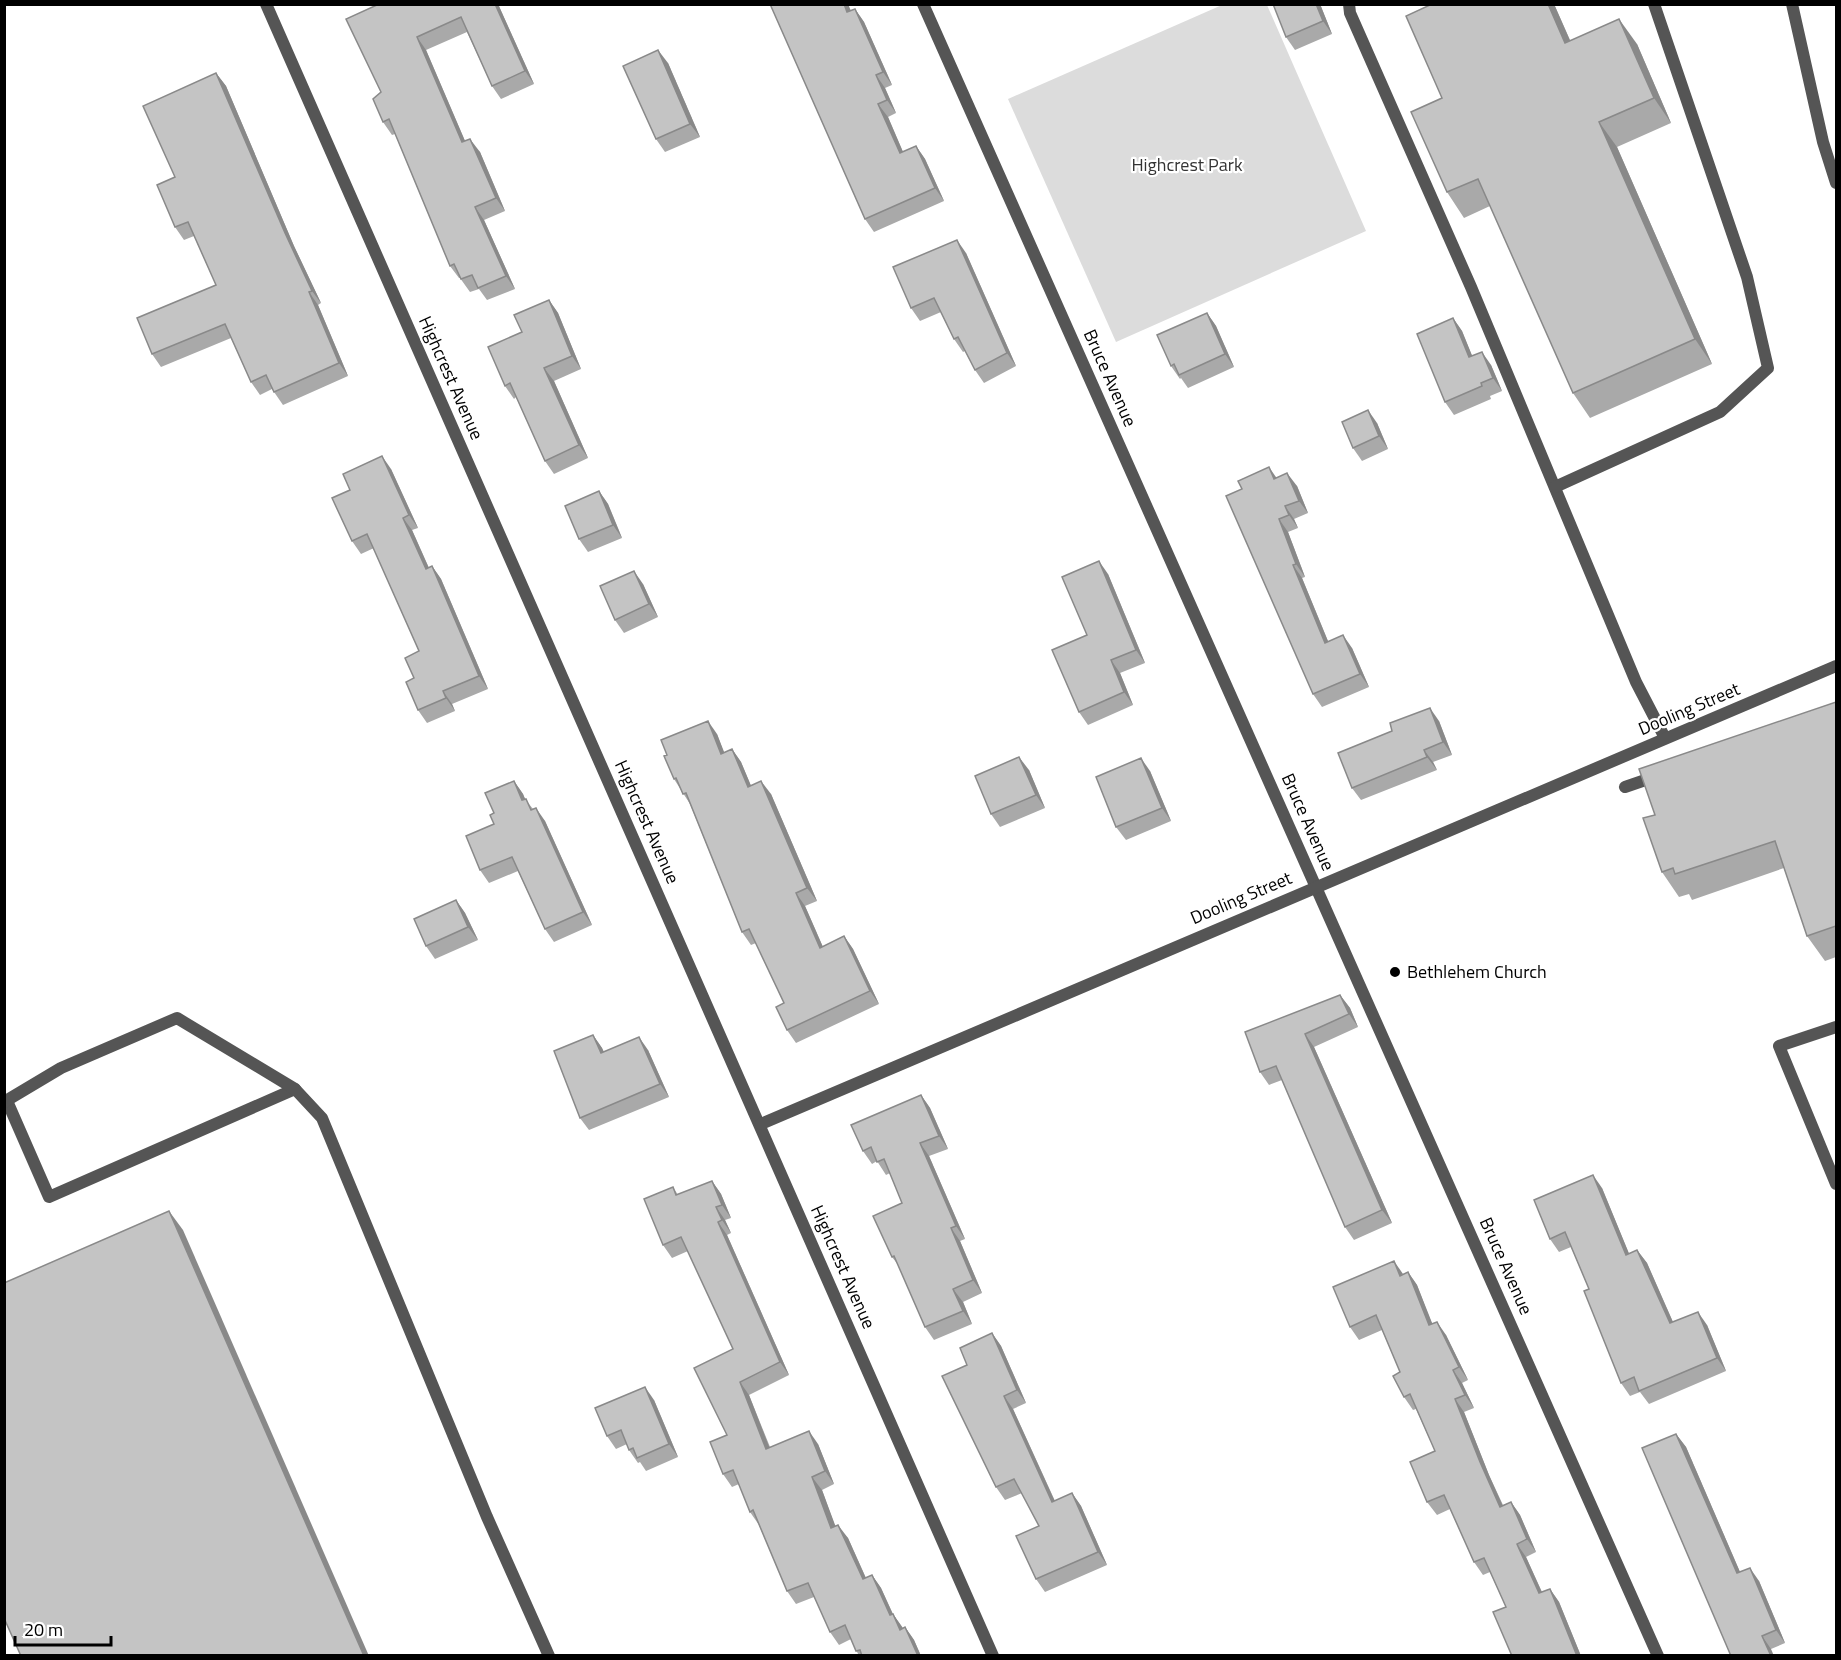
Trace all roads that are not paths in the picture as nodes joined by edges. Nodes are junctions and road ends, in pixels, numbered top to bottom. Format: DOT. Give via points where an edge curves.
graph roads {
  1 [pos="266,4"];
  2 [pos="923,4"];
  3 [pos="1349,4"];
  4 [pos="1654,4"];
  5 [pos="1792,4"];
  6 [pos="1836,183"];
  7 [pos="1555,487"];
  8 [pos="1836,666"];
  9 [pos="1665,738"];
  10 [pos="1670,771"];
  11 [pos="1625,787"];
  12 [pos="1317,885"];
  13 [pos="1836,1028"];
  14 [pos="295,1089"];
  15 [pos="6,1102"];
  16 [pos="761,1124"];
  17 [pos="1836,1184"];
  18 [pos="549,1656"];
  19 [pos="993,1656"];
  20 [pos="1658,1656"];
  1 -- 16 [label="street, Highcrest Avenue"];
  2 -- 12 [label="street, Bruce Avenue"];
  3 -- 7 [label="street"];
  4 -- 7 [label="street" via="1748,277 1768,368 1720,412"];
  5 -- 6 [label="street"];
  7 -- 9 [label="street" via="1636,682"];
  8 -- 9 [label="street, Dooling Street"];
  9 -- 12 [label="street, Dooling Street"];
  10 -- 11 [label="street"];
  12 -- 16 [label="street, Dooling Street"];
  12 -- 20 [label="street, Bruce Avenue"];
  13 -- 17 [label="street" via="1779,1046"];
  14 -- 15 [label="street" via="177,1018 61,1068"];
  14 -- 15 [label="street" via="49,1197"];
  14 -- 18 [label="street" via="322,1118 487,1517"];
  16 -- 19 [label="street, Highcrest Avenue"];
}
